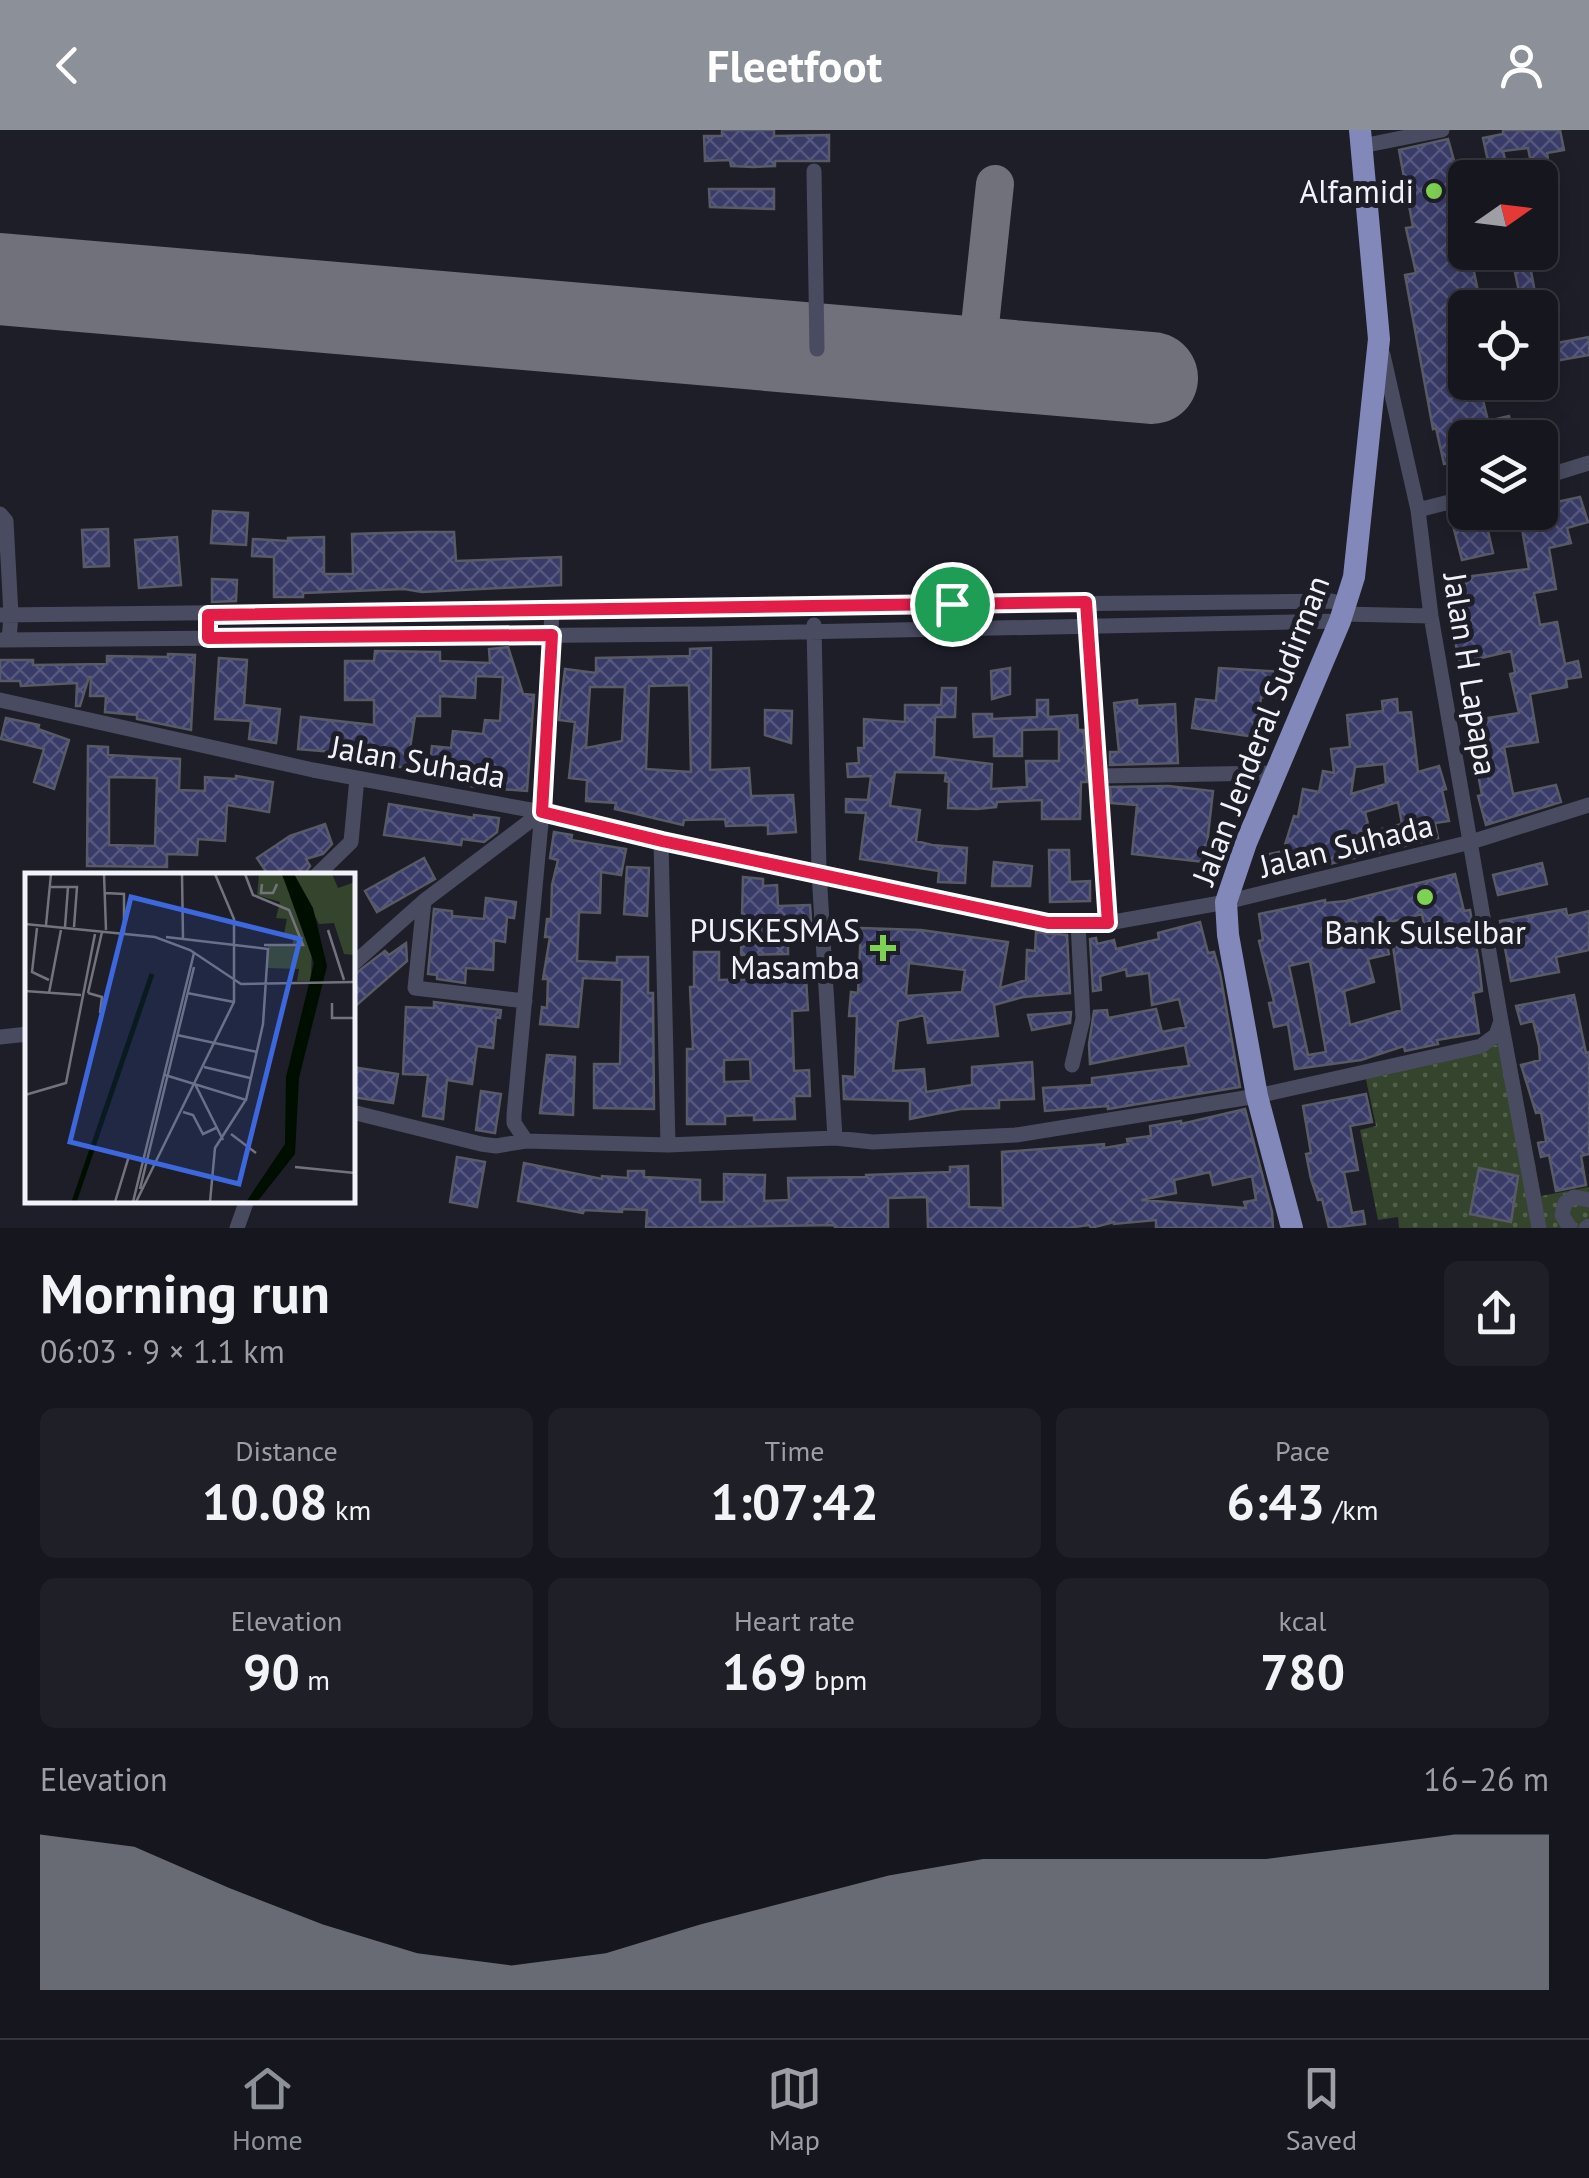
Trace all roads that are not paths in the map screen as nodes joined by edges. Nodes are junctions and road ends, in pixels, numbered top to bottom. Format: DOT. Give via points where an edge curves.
graph roads {
  1 [pos="1442,130"];
  2 [pos="1361,138"];
  3 [pos="814,172"];
  4 [pos="1380,339"];
  5 [pos="816,349"];
  6 [pos="1589,464"];
  7 [pos="1558,473"];
  8 [pos="1448,502"];
  9 [pos="1418,510"];
  10 [pos="0,514"];
  11 [pos="1086,602"];
  12 [pos="814,606"];
  13 [pos="552,610"];
  14 [pos="1343,614"];
  15 [pos="6,615"];
  16 [pos="208,615"];
  17 [pos="1431,616"];
  18 [pos="1090,626"];
  19 [pos="814,632"];
  20 [pos="552,635"];
  21 [pos="208,638"];
  22 [pos="4,640"];
  23 [pos="0,700"];
  24 [pos="1276,773"];
  25 [pos="1099,776"];
  26 [pos="356,778"];
  27 [pos="1589,805"];
  28 [pos="542,812"];
  29 [pos="662,841"];
  30 [pos="1472,842"];
  31 [pos="819,872"];
  32 [pos="319,873"];
  33 [pos="424,901"];
  34 [pos="1226,902"];
  35 [pos="1078,923"];
  36 [pos="1108,923"];
  37 [pos="355,962"];
  38 [pos="526,1002"];
  39 [pos="1501,1020"];
  40 [pos="25,1034"];
  41 [pos="0,1037"];
  42 [pos="1072,1065"];
  43 [pos="1257,1096"];
  44 [pos="355,1113"];
  45 [pos="835,1138"];
  46 [pos="526,1142"];
  47 [pos="668,1145"];
  48 [pos="1588,1196"];
  49 [pos="246,1203"];
  50 [pos="1562,1209"];
  51 [pos="1537,1222"];
  52 [pos="237,1228"];
  53 [pos="1292,1228"];
  54 [pos="1570,1228"];
  1 -- 2 [label="street"];
  2 -- 4 [label="highway, Jalan Jenderal Sudirman"];
  3 -- 5 [label="street"];
  4 -- 9 [label="street, Jalan H Lapapa"];
  4 -- 14 [label="highway, Jalan Jenderal Sudirman" via="1354,577"];
  6 -- 7 [label="street"];
  8 -- 9 [label="street"];
  9 -- 17 [label="street, Jalan H Lapapa"];
  10 -- 15 [label="street" via="6,520"];
  11 -- 12 [label="street"];
  11 -- 14 [label="street" via="1332,600"];
  11 -- 18 [label="street"];
  12 -- 13 [label="street"];
  12 -- 19 [label="street"];
  13 -- 16 [label="street"];
  13 -- 20 [label="street"];
  14 -- 17 [label="street"];
  14 -- 18 [label="street"];
  14 -- 24 [label="highway, Jalan Jenderal Sudirman"];
  15 -- 16 [label="street"];
  15 -- 22 [label="street"];
  16 -- 21 [label="street"];
  17 -- 30 [label="street, Jalan H Lapapa"];
  18 -- 19 [label="street"];
  18 -- 25 [label="street"];
  19 -- 20 [label="street"];
  19 -- 31 [label="street"];
  20 -- 21 [label="street"];
  20 -- 28 [label="street"];
  21 -- 22 [label="street"];
  23 -- 26 [label="street, Jalan Suhada"];
  24 -- 25 [label="street"];
  24 -- 34 [label="highway, Jalan Jenderal Sudirman"];
  25 -- 36 [label="street"];
  26 -- 28 [label="street, Jalan Suhada"];
  26 -- 32 [label="street" via="351,842"];
  27 -- 30 [label="street, Jalan Suhada"];
  28 -- 29 [label="street, Jalan Suhada"];
  28 -- 33 [label="street"];
  28 -- 38 [label="street"];
  29 -- 31 [label="street, Jalan Suhada"];
  29 -- 47 [label="street"];
  30 -- 34 [label="street, Jalan Suhada"];
  30 -- 39 [label="street, Jalan H Lapapa"];
  31 -- 35 [label="street, Jalan Suhada" via="1048,923"];
  31 -- 45 [label="street"];
  33 -- 37 [label="street"];
  33 -- 38 [label="street" via="415,988"];
  34 -- 36 [label="street, Jalan Suhada"];
  34 -- 43 [label="highway, Jalan Jenderal Sudirman"];
  35 -- 36 [label="street, Jalan Suhada"];
  35 -- 42 [label="street" via="1082,1019"];
  38 -- 46 [label="street" via="514,1123"];
  39 -- 43 [label="street" via="1496,1035 1481,1046"];
  39 -- 51 [label="street, Jalan H Lapapa"];
  40 -- 41 [label="street"];
  43 -- 45 [label="street" via="1016,1135"];
  43 -- 53 [label="highway, Jalan Jenderal Sudirman"];
  44 -- 46 [label="street" via="482,1144"];
  45 -- 47 [label="street"];
  46 -- 47 [label="street"];
  48 -- 50 [label="street" via="1569,1199"];
  49 -- 52 [label="street"];
  50 -- 51 [label="street"];
  50 -- 54 [label="street"];
}
